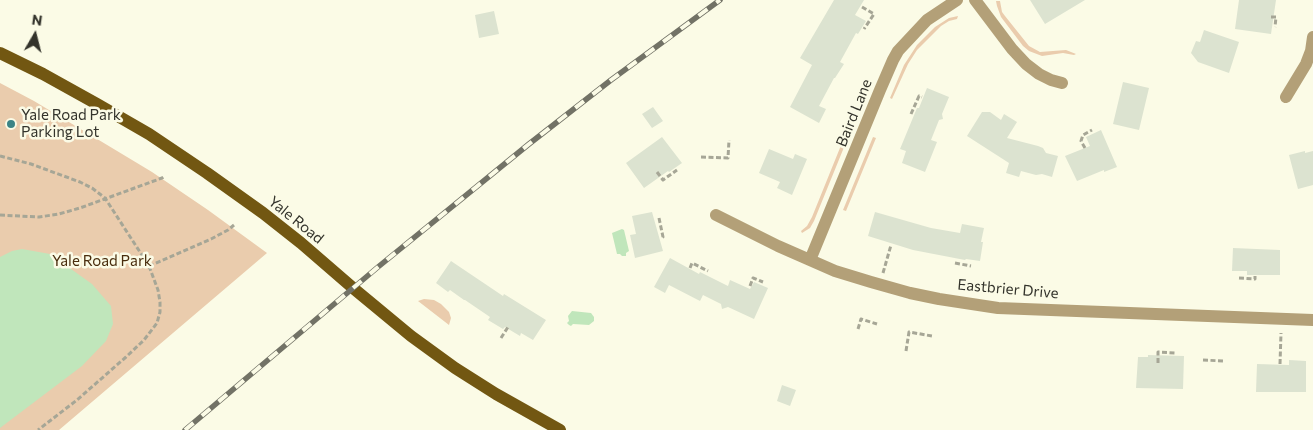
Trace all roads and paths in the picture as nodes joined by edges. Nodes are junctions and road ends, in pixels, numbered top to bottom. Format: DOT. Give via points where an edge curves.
graph roads {
  1 [pos="957,0"];
  2 [pos="975,0"];
  3 [pos="862,8"];
  4 [pos="1271,17"];
  5 [pos="1275,27"];
  6 [pos="864,29"];
  7 [pos="1313,37"];
  8 [pos="0,53"];
  9 [pos="1062,83"];
  10 [pos="922,97"];
  11 [pos="1286,97"];
  12 [pos="911,114"];
  13 [pos="1092,130"];
  14 [pos="729,140"];
  15 [pos="1084,148"];
  16 [pos="0,156"];
  17 [pos="702,157"];
  18 [pos="677,170"];
  19 [pos="657,172"];
  20 [pos="165,176"];
  21 [pos="105,198"];
  22 [pos="0,215"];
  23 [pos="716,215"];
  24 [pos="659,218"];
  25 [pos="234,225"];
  26 [pos="661,238"];
  27 [pos="891,244"];
  28 [pos="810,260"];
  29 [pos="955,263"];
  30 [pos="149,266"];
  31 [pos="971,266"];
  32 [pos="690,268"];
  33 [pos="708,271"];
  34 [pos="883,274"];
  35 [pos="1255,276"];
  36 [pos="1239,278"];
  37 [pos="762,282"];
  38 [pos="750,286"];
  39 [pos="1313,320"];
  40 [pos="877,324"];
  41 [pos="508,327"];
  42 [pos="858,329"];
  43 [pos="1281,330"];
  44 [pos="932,336"];
  45 [pos="501,338"];
  46 [pos="906,351"];
  47 [pos="1176,353"];
  48 [pos="1203,360"];
  49 [pos="1223,361"];
  50 [pos="1158,362"];
  51 [pos="1280,364"];
  52 [pos="38,430"];
  53 [pos="560,430"];
  1 -- 28 [label="street, Baird Lane" via="927,20 898,51"];
  2 -- 9 [label="street" via="1026,64 1039,74"];
  3 -- 6 [label="path" via="874,14"];
  4 -- 5 [label="path" via="1276,17"];
  7 -- 11 [label="street" via="1306,64"];
  8 -- 53 [label="main road, Yale Road" via="97,104 207,173 286,231 417,340 496,394"];
  10 -- 12 [label="path" via="918,96"];
  13 -- 15 [label="path" via="1081,141"];
  14 -- 17 [label="path" via="728,158"];
  16 -- 21 [label="path" via="80,182"];
  18 -- 19 [label="path" via="663,180"];
  20 -- 21 [label="path"];
  21 -- 22 [label="path" via="59,214 39,217"];
  21 -- 30 [label="path"];
  23 -- 28 [label="street, Eastbrier Drive"];
  24 -- 26 [label="path"];
  25 -- 30 [label="path" via="211,239"];
  27 -- 34 [label="path"];
  28 -- 39 [label="street, Eastbrier Drive" via="910,293 998,308"];
  29 -- 31 [label="path"];
  30 -- 52 [label="path" via="160,302 154,327 126,357"];
  32 -- 33 [label="path" via="692,264"];
  35 -- 36 [label="path" via="1255,279"];
  37 -- 38 [label="path" via="753,278"];
  40 -- 42 [label="path" via="861,319"];
  41 -- 45 [label="path"];
  43 -- 51 [label="path"];
  44 -- 46 [label="path" via="909,332"];
  47 -- 50 [label="path" via="1158,352"];
  48 -- 49 [label="path"];
}
